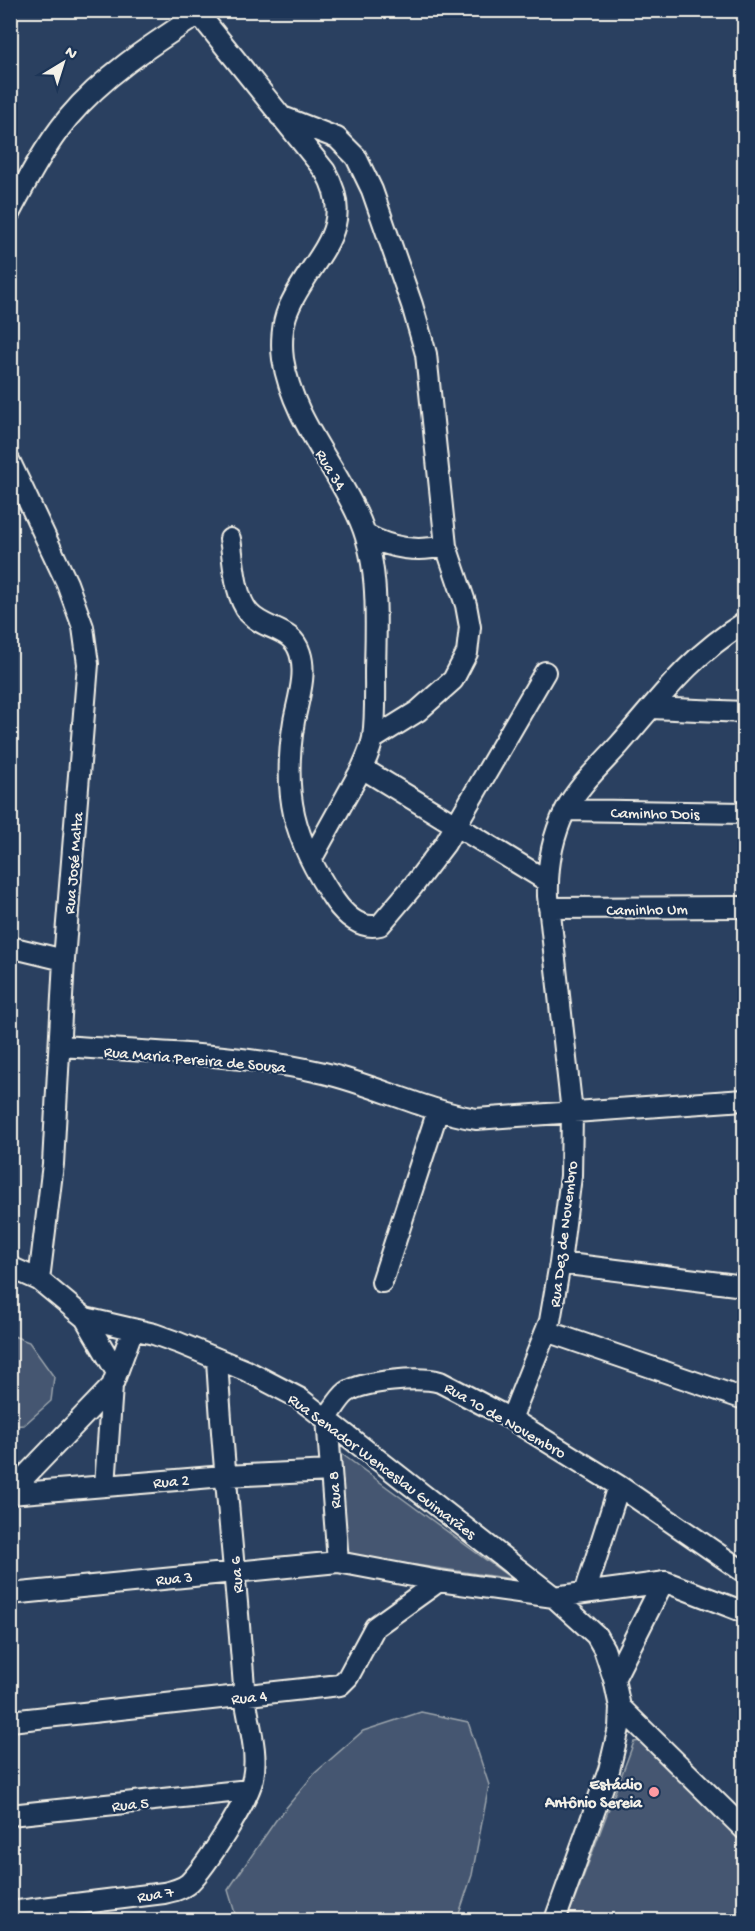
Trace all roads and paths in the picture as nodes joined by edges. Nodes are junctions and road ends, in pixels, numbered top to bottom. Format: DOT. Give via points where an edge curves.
graph roads {
  1 [pos="202,12"];
  2 [pos="279,116"];
  3 [pos="10,212"];
  4 [pos="10,462"];
  5 [pos="366,535"];
  6 [pos="230,539"];
  7 [pos="446,546"];
  8 [pos="744,623"];
  9 [pos="545,672"];
  10 [pos="651,708"];
  11 [pos="744,712"];
  12 [pos="373,739"];
  13 [pos="362,768"];
  14 [pos="566,810"];
  15 [pos="744,813"];
  16 [pos="456,825"];
  17 [pos="311,860"];
  18 [pos="547,881"];
  19 [pos="744,907"];
  20 [pos="549,908"];
  21 [pos="10,948"];
  22 [pos="64,960"];
  23 [pos="61,1046"];
  24 [pos="744,1100"];
  25 [pos="438,1110"];
  26 [pos="572,1113"];
  27 [pos="560,1263"];
  28 [pos="10,1267"];
  29 [pos="39,1280"];
  30 [pos="382,1282"];
  31 [pos="744,1287"];
  32 [pos="85,1318"];
  33 [pos="133,1329"];
  34 [pos="546,1331"];
  35 [pos="217,1359"];
  36 [pos="114,1378"];
  37 [pos="744,1399"];
  38 [pos="327,1418"];
  39 [pos="511,1419"];
  40 [pos="331,1471"];
  41 [pos="224,1476"];
  42 [pos="105,1486"];
  43 [pos="619,1486"];
  44 [pos="10,1493"];
  45 [pos="338,1562"];
  46 [pos="235,1571"];
  47 [pos="744,1572"];
  48 [pos="439,1581"];
  49 [pos="663,1582"];
  50 [pos="585,1593"];
  51 [pos="10,1594"];
  52 [pos="554,1597"];
  53 [pos="744,1612"];
  54 [pos="614,1679"];
  55 [pos="245,1696"];
  56 [pos="620,1707"];
  57 [pos="10,1721"];
  58 [pos="249,1790"];
  59 [pos="10,1815"];
  60 [pos="744,1829"];
  61 [pos="10,1912"];
  62 [pos="555,1920"];
  1 -- 2 [label="street, Rua 34"];
  1 -- 3 [label="street" via="126,63 93,92 51,143"];
  2 -- 5 [label="street, Rua 34" via="325,171 336,195 333,232 326,249 286,312 282,339 286,373 299,412 350,499"];
  2 -- 7 [label="street" via="337,138 356,157 372,190 426,354"];
  4 -- 22 [label="street, Rua José Malta" via="67,583 83,627 88,664"];
  5 -- 7 [label="street" via="405,549"];
  5 -- 12 [label="street, Rua 34" via="376,619"];
  6 -- 17 [label="street" via="242,603 261,622 285,632 301,656 289,797"];
  7 -- 12 [label="street" via="466,605 470,641 467,653 453,681 441,692"];
  8 -- 10 [label="street, Rua Dez de Novembro" via="703,651"];
  9 -- 16 [label="street"];
  10 -- 11 [label="street"];
  10 -- 14 [label="street, Rua Dez de Novembro"];
  12 -- 13 [label="street, Rua 34"];
  13 -- 16 [label="street"];
  13 -- 17 [label="street, Rua 34"];
  14 -- 15 [label="street, Caminho Dois"];
  14 -- 18 [label="street, Rua Dez de Novembro" via="552,847"];
  16 -- 17 [label="street" via="413,886 374,926 356,921 339,906"];
  16 -- 18 [label="street"];
  18 -- 20 [label="street, Rua Dez de Novembro"];
  19 -- 20 [label="street, Caminho Um"];
  20 -- 26 [label="street, Rua Dez de Novembro"];
  21 -- 22 [label="street"];
  22 -- 23 [label="street, Rua José Malta"];
  23 -- 25 [label="street, Rua Maria Pereira de Sousa" via="295,1067 356,1082"];
  23 -- 29 [label="street, Rua José Malta" via="53,1164"];
  24 -- 26 [label="street, Rua Maria Pereira de Sousa"];
  25 -- 26 [label="street, Rua Maria Pereira de Sousa" via="492,1119"];
  25 -- 30 [label="street"];
  26 -- 27 [label="street, Rua Dez de Novembro" via="571,1176"];
  27 -- 31 [label="street"];
  27 -- 34 [label="street, Rua Dez de Novembro"];
  28 -- 29 [label="street"];
  29 -- 32 [label="street"];
  32 -- 33 [label="street, Rua Senador Wenceslau Guimarães"];
  32 -- 36 [label="street"];
  33 -- 35 [label="street, Rua Senador Wenceslau Guimarães"];
  33 -- 36 [label="street"];
  34 -- 37 [label="street"];
  34 -- 39 [label="street, Rua Dez de Novembro"];
  35 -- 38 [label="street, Rua Senador Wenceslau Guimarães" via="283,1389"];
  35 -- 41 [label="street, Rua 6"];
  36 -- 42 [label="street"];
  36 -- 44 [label="street"];
  38 -- 39 [label="street, Rua 10 de Novembro" via="351,1390 427,1378 453,1387"];
  38 -- 40 [label="street, Rua 8"];
  38 -- 52 [label="street, Rua Senador Wenceslau Guimarães"];
  39 -- 43 [label="street, Rua 10 de Novembro"];
  40 -- 41 [label="street, Rua 2"];
  40 -- 45 [label="street, Rua 8"];
  41 -- 42 [label="street, Rua 2"];
  41 -- 46 [label="street, Rua 6"];
  42 -- 44 [label="street, Rua 2"];
  43 -- 47 [label="street, Rua 10 de Novembro"];
  43 -- 50 [label="street"];
  45 -- 46 [label="street, Rua 3"];
  45 -- 48 [label="street, Rua 3"];
  46 -- 51 [label="street, Rua 3"];
  46 -- 55 [label="street, Rua 6"];
  48 -- 52 [label="street, Rua 3"];
  48 -- 55 [label="street, Rua 4" via="375,1626 340,1685"];
  49 -- 50 [label="street"];
  49 -- 53 [label="street"];
  49 -- 54 [label="street"];
  50 -- 52 [label="street"];
  52 -- 54 [label="street, Rua Senador Wenceslau Guimarães" via="596,1635"];
  54 -- 56 [label="street, Rua Senador Wenceslau Guimarães"];
  55 -- 57 [label="street, Rua 4"];
  55 -- 58 [label="street, Rua 6" via="254,1756"];
  56 -- 60 [label="street"];
  56 -- 62 [label="street, Rua Senador Wenceslau Guimarães" via="609,1770"];
  58 -- 59 [label="street, Rua 5"];
  58 -- 61 [label="street, Rua 7" via="230,1825 182,1888"];
}
